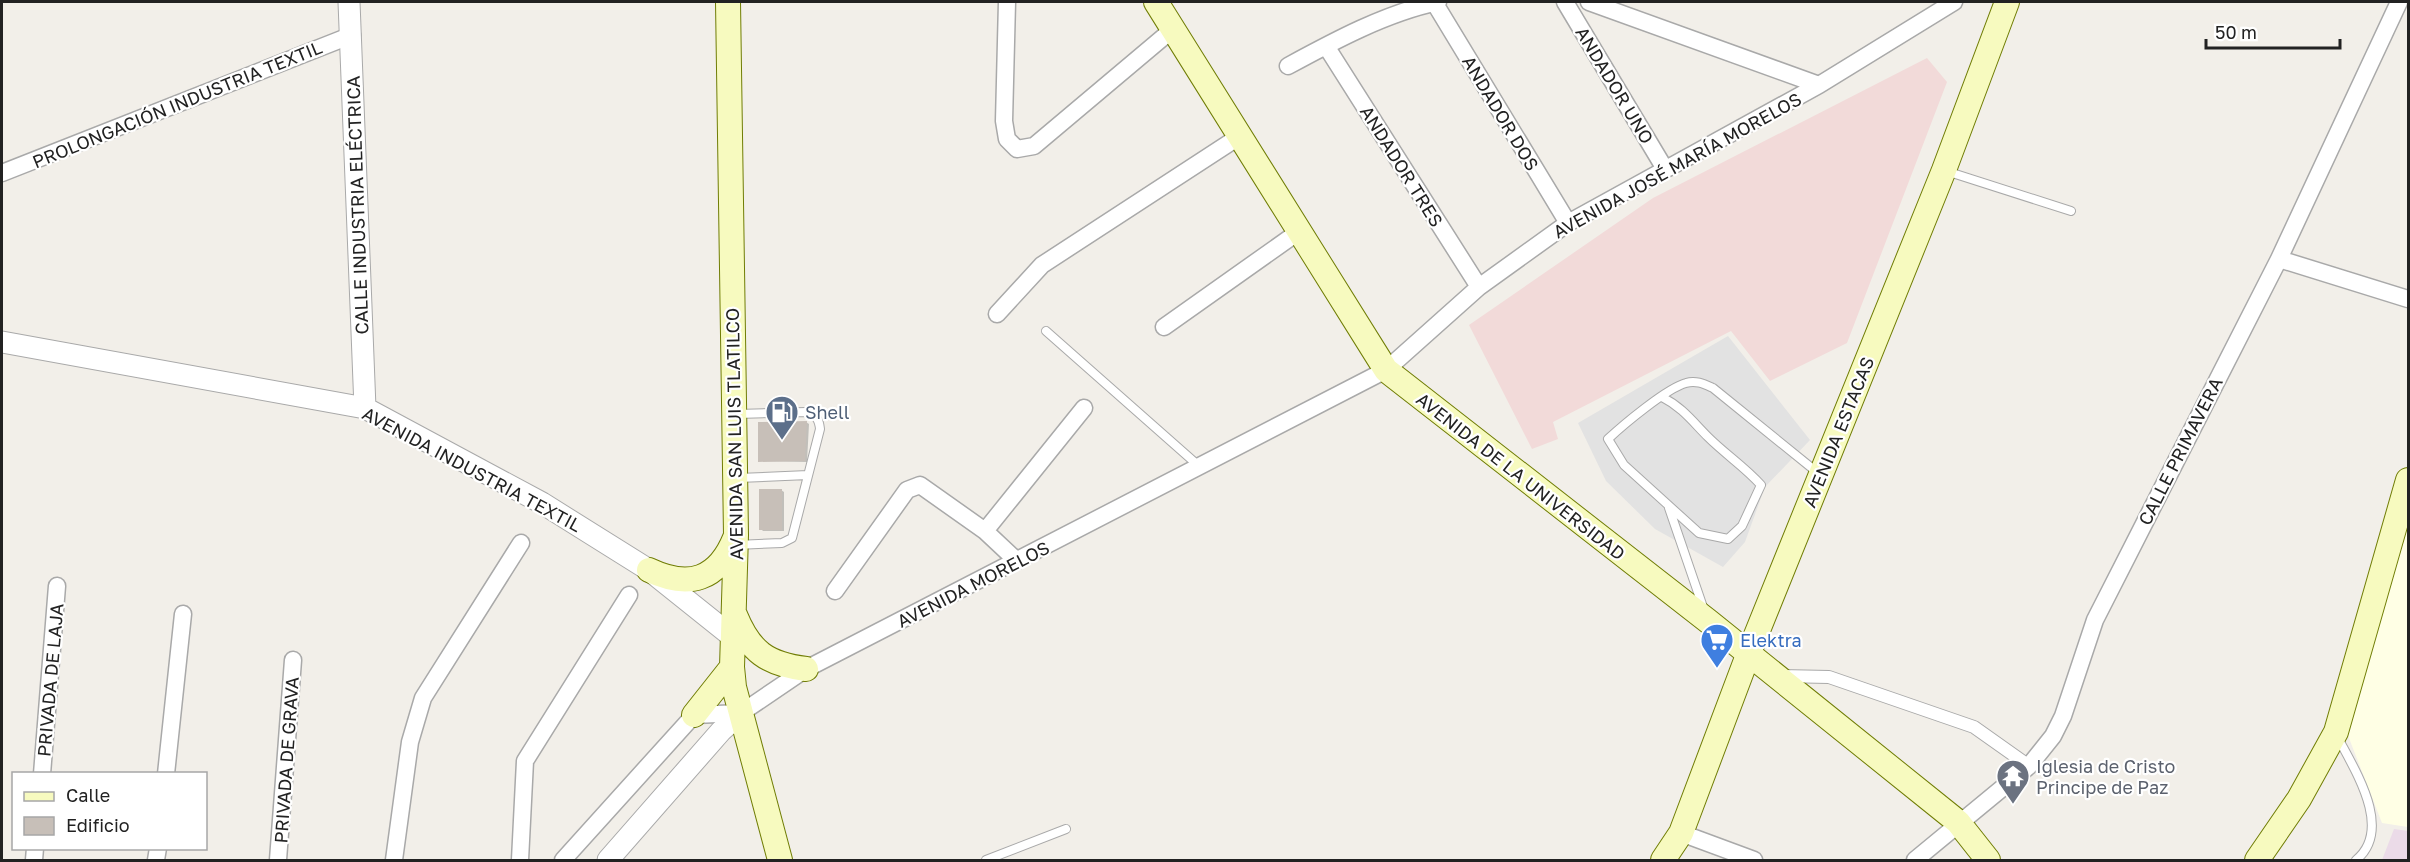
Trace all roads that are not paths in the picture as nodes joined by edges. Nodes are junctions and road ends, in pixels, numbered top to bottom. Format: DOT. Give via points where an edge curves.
graph roads {
  1 [pos="349,2"];
  2 [pos="1007,2"];
  3 [pos="1156,2"];
  4 [pos="1436,2"];
  5 [pos="1565,2"];
  6 [pos="1589,2"];
  7 [pos="1954,2"];
  8 [pos="2007,2"];
  9 [pos="2399,2"];
  10 [pos="728,4"];
  11 [pos="1173,30"];
  12 [pos="352,35"];
  13 [pos="1326,46"];
  14 [pos="1288,66"];
  15 [pos="1819,85"];
  16 [pos="1240,136"];
  17 [pos="1665,168"];
  18 [pos="1944,170"];
  19 [pos="2,173"];
  20 [pos="2071,211"];
  21 [pos="1568,223"];
  22 [pos="1301,230"];
  23 [pos="2279,259"];
  24 [pos="1479,287"];
  25 [pos="2409,298"];
  26 [pos="997,314"];
  27 [pos="1164,327"];
  28 [pos="1046,331"];
  29 [pos="2,342"];
  30 [pos="1386,370"];
  31 [pos="1662,397"];
  32 [pos="364,408"];
  33 [pos="1084,408"];
  34 [pos="734,414"];
  35 [pos="1200,467"];
  36 [pos="808,475"];
  37 [pos="1821,475"];
  38 [pos="734,478"];
  39 [pos="2409,480"];
  40 [pos="1668,505"];
  41 [pos="985,531"];
  42 [pos="735,540"];
  43 [pos="521,543"];
  44 [pos="1017,561"];
  45 [pos="649,570"];
  46 [pos="57,586"];
  47 [pos="835,591"];
  48 [pos="628,595"];
  49 [pos="734,613"];
  50 [pos="183,614"];
  51 [pos="1708,621"];
  52 [pos="734,638"];
  53 [pos="1748,655"];
  54 [pos="293,660"];
  55 [pos="732,667"];
  56 [pos="806,669"];
  57 [pos="1775,676"];
  58 [pos="741,713"];
  59 [pos="694,715"];
  60 [pos="2336,732"];
  61 [pos="2029,766"];
  62 [pos="42,772"];
  63 [pos="166,772"];
  64 [pos="1958,822"];
  65 [pos="1066,829"];
  66 [pos="1681,833"];
  67 [pos="278,861"];
  68 [pos="394,861"];
  69 [pos="520,861"];
  70 [pos="563,861"];
  71 [pos="608,861"];
  72 [pos="780,861"];
  73 [pos="986,861"];
  74 [pos="1663,861"];
  75 [pos="1754,861"];
  76 [pos="1915,861"];
  77 [pos="1988,861"];
  78 [pos="2257,861"];
  79 [pos="2356,861"];
  1 -- 12 [label="street, CALLE INDUSTRIA ELÉCTRICA"];
  2 -- 11 [label="street" via="1004,121 1007,139 1017,150 1034,146"];
  3 -- 11 [label="main road, AVENIDA DE LA UNIVERSIDAD"];
  4 -- 13 [label="street"];
  4 -- 21 [label="street, ANDADOR DOS"];
  5 -- 17 [label="street, ANDADOR UNO"];
  6 -- 15 [label="street"];
  7 -- 15 [label="street, AVENIDA JOSÉ MARÍA MORELOS"];
  8 -- 18 [label="main road, AVENIDA ESTACAS"];
  9 -- 23 [label="street, CALLE PRIMAVERA"];
  10 -- 34 [label="main road, AVENIDA SAN LUIS TLATILCO"];
  11 -- 16 [label="main road, AVENIDA DE LA UNIVERSIDAD"];
  12 -- 19 [label="street, PROLONGACIÓN INDUSTRIA TEXTIL"];
  12 -- 32 [label="street, CALLE INDUSTRIA ELÉCTRICA"];
  13 -- 14 [label="street"];
  13 -- 24 [label="street, ANDADOR TRES"];
  15 -- 17 [label="street, AVENIDA JOSÉ MARÍA MORELOS"];
  16 -- 22 [label="main road, AVENIDA DE LA UNIVERSIDAD"];
  16 -- 26 [label="street" via="1042,265"];
  17 -- 21 [label="street, AVENIDA JOSÉ MARÍA MORELOS"];
  18 -- 20 [label="lane"];
  18 -- 37 [label="main road, AVENIDA ESTACAS"];
  21 -- 24 [label="street, AVENIDA JOSÉ MARÍA MORELOS"];
  22 -- 27 [label="street"];
  22 -- 30 [label="main road, AVENIDA DE LA UNIVERSIDAD"];
  23 -- 25 [label="street"];
  23 -- 61 [label="street, CALLE PRIMAVERA" via="2095,620 2063,716"];
  24 -- 30 [label="street, AVENIDA JOSÉ MARÍA MORELOS"];
  28 -- 35 [label="lane"];
  29 -- 32 [label="street, AVENIDA INDUSTRIA TEXTIL"];
  30 -- 35 [label="street, AVENIDA MORELOS"];
  30 -- 51 [label="main road, AVENIDA DE LA UNIVERSIDAD"];
  31 -- 37 [label="lane" via="1684,383 1699,382 1713,388"];
  31 -- 40 [label="lane" via="1608,439 1624,465"];
  31 -- 40 [label="lane" via="1679,406 1761,485 1742,526 1728,539 1699,533"];
  32 -- 45 [label="street, AVENIDA INDUSTRIA TEXTIL" via="542,503"];
  33 -- 41 [label="street"];
  34 -- 36 [label="lane" via="814,414 820,429"];
  34 -- 38 [label="main road, AVENIDA SAN LUIS TLATILCO"];
  35 -- 44 [label="street, AVENIDA MORELOS"];
  36 -- 38 [label="lane"];
  36 -- 42 [label="lane" via="792,538 782,543"];
  37 -- 53 [label="main road, AVENIDA ESTACAS"];
  38 -- 42 [label="main road, AVENIDA SAN LUIS TLATILCO"];
  39 -- 60 [label="main road"];
  40 -- 51 [label="lane"];
  41 -- 44 [label="street"];
  41 -- 47 [label="street" via="926,488 913,486"];
  42 -- 45 [label="main road" via="728,556 712,572 692,580 669,580"];
  42 -- 49 [label="main road, AVENIDA SAN LUIS TLATILCO"];
  43 -- 68 [label="street" via="423,698 410,742"];
  44 -- 56 [label="street, AVENIDA MORELOS"];
  45 -- 52 [label="street, AVENIDA INDUSTRIA TEXTIL"];
  46 -- 62 [label="street, PRIVADA DE LAJA"];
  48 -- 69 [label="street" via="525,760"];
  49 -- 52 [label="main road, AVENIDA SAN LUIS TLATILCO"];
  49 -- 56 [label="main road" via="743,636 760,654 782,666"];
  50 -- 63 [label="street"];
  51 -- 53 [label="main road, AVENIDA DE LA UNIVERSIDAD"];
  52 -- 55 [label="main road, AVENIDA SAN LUIS TLATILCO"];
  53 -- 57 [label="main road, AVENIDA DE LA UNIVERSIDAD"];
  53 -- 66 [label="main road, AVENIDA ESTACAS"];
  54 -- 67 [label="street, PRIVADA DE GRAVA"];
  55 -- 58 [label="main road, AVENIDA SAN LUIS TLATILCO"];
  55 -- 59 [label="main road"];
  56 -- 58 [label="street, AVENIDA MORELOS"];
  57 -- 61 [label="street" via="1829,677 1974,727"];
  57 -- 64 [label="main road, AVENIDA DE LA UNIVERSIDAD"];
  58 -- 59 [label="street"];
  58 -- 71 [label="street, AVENIDA MORELOS"];
  58 -- 72 [label="main road, AVENIDA SAN LUIS TLATILCO"];
  59 -- 70 [label="street"];
  60 -- 78 [label="main road" via="2299,799"];
  60 -- 79 [label="lane" via="2367,794 2372,823 2365,853"];
  61 -- 64 [label="street, CALLE PRIMAVERA"];
  64 -- 76 [label="street, CALLE PRIMAVERA"];
  64 -- 77 [label="main road, AVENIDA DE LA UNIVERSIDAD"];
  65 -- 73 [label="lane"];
  66 -- 74 [label="main road, AVENIDA ESTACAS"];
  66 -- 75 [label="street"];
}
